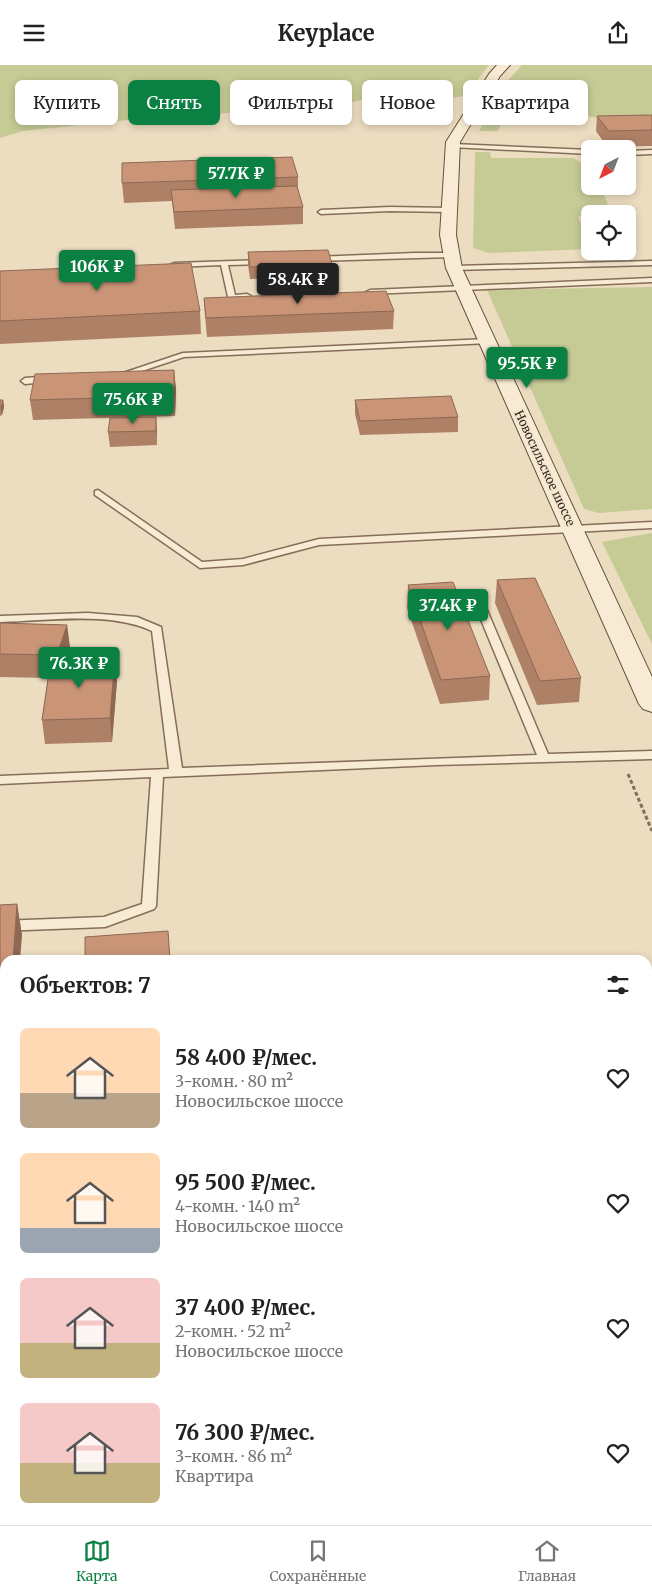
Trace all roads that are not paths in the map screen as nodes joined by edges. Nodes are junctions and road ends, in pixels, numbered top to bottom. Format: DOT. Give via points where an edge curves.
graph roads {
  1 [pos="504,65"];
  2 [pos="453,145"];
  3 [pos="581,152"];
  4 [pos="652,152"];
  5 [pos="636,153"];
  6 [pos="449,209"];
  7 [pos="321,212"];
  8 [pos="310,259"];
  9 [pos="272,261"];
  10 [pos="453,262"];
  11 [pos="224,263"];
  12 [pos="652,263"];
  13 [pos="166,266"];
  14 [pos="652,280"];
  15 [pos="462,288"];
  16 [pos="357,292"];
  17 [pos="251,296"];
  18 [pos="487,341"];
  19 [pos="111,376"];
  20 [pos="64,379"];
  21 [pos="25,381"];
  22 [pos="98,493"];
  23 [pos="652,525"];
  24 [pos="574,529"];
  25 [pos="482,610"];
  26 [pos="0,619"];
  27 [pos="652,702"];
  28 [pos="652,755"];
  29 [pos="544,758"];
  30 [pos="176,772"];
  31 [pos="157,773"];
  32 [pos="0,780"];
  33 [pos="0,925"];
  1 -- 2 [label="street, Новосильское шоссе" via="495,74"];
  2 -- 3 [label="lane"];
  2 -- 6 [label="street, Новосильское шоссе"];
  4 -- 5 [label="lane"];
  6 -- 7 [label="lane"];
  6 -- 10 [label="street, Новосильское шоссе" via="448,235"];
  8 -- 10 [label="lane" via="415,255"];
  9 -- 11 [label="lane"];
  10 -- 12 [label="lane"];
  10 -- 15 [label="street, Новосильское шоссе"];
  11 -- 13 [label="lane"];
  11 -- 17 [label="lane" via="232,297"];
  14 -- 15 [label="lane"];
  15 -- 16 [label="lane"];
  15 -- 18 [label="street, Новосильское шоссе"];
  18 -- 19 [label="lane" via="183,355 121,376"];
  18 -- 24 [label="street, Новосильское шоссе"];
  20 -- 21 [label="lane"];
  22 -- 24 [label="lane" via="200,565 243,562 319,542"];
  23 -- 24 [label="lane"];
  24 -- 27 [label="street, Новосильское шоссе"];
  25 -- 29 [label="lane"];
  26 -- 30 [label="lane" via="88,616 137,619 157,629"];
  28 -- 29 [label="lane"];
  29 -- 30 [label="lane"];
  30 -- 31 [label="lane"];
  31 -- 32 [label="lane"];
  31 -- 33 [label="lane" via="149,906 105,922"];
}
